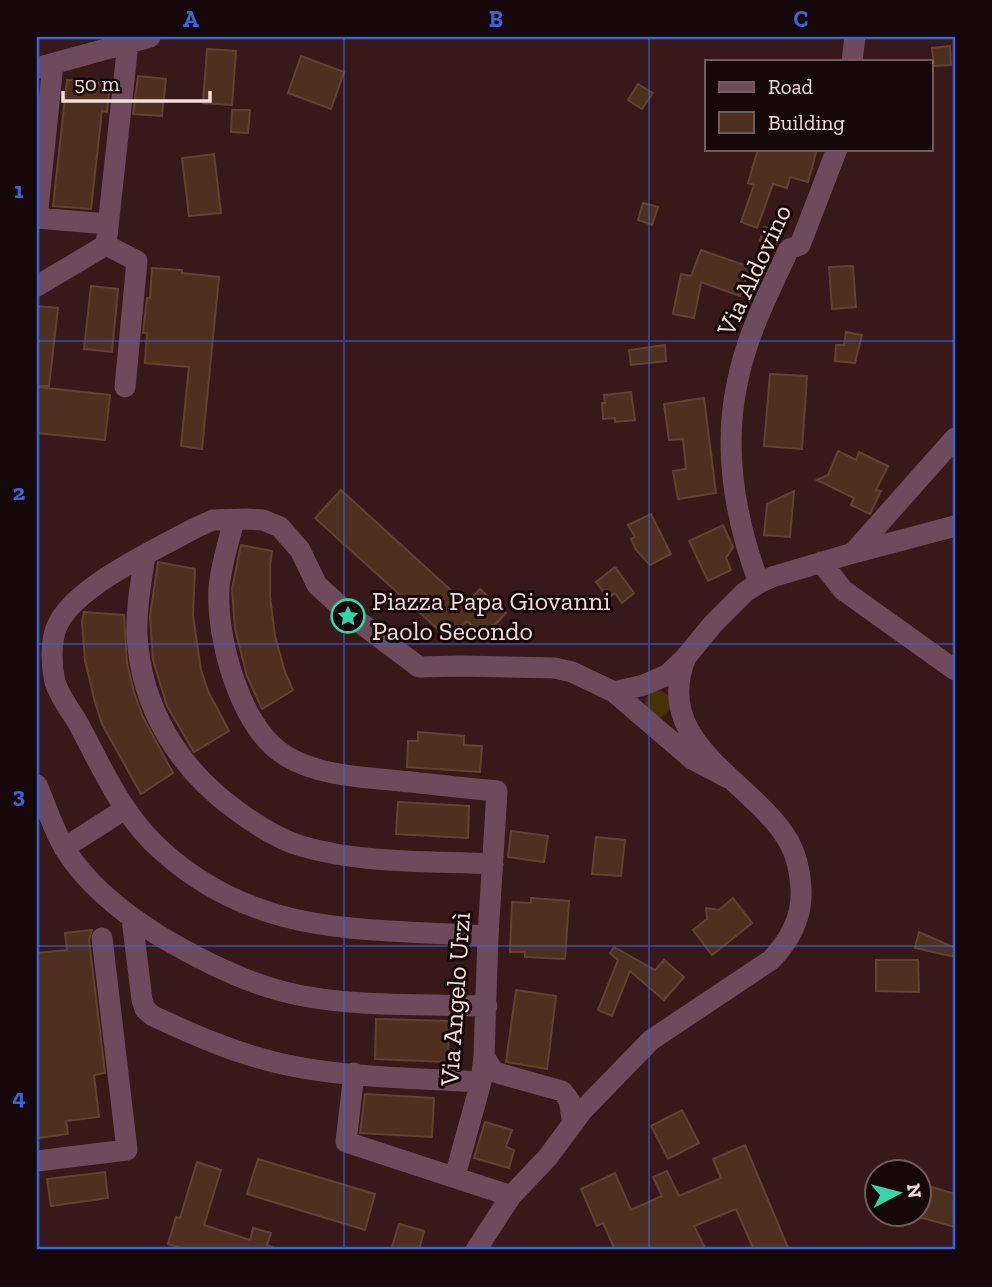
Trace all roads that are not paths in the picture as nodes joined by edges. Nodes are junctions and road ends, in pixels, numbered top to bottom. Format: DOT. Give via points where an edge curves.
graph roads {
  1 [pos="150,37"];
  2 [pos="855,37"];
  3 [pos="128,43"];
  4 [pos="852,60"];
  5 [pos="45,66"];
  6 [pos="837,150"];
  7 [pos="37,218"];
  8 [pos="107,234"];
  9 [pos="37,286"];
  10 [pos="125,387"];
  11 [pos="955,438"];
  12 [pos="234,520"];
  13 [pos="955,526"];
  14 [pos="853,553"];
  15 [pos="145,556"];
  16 [pos="821,562"];
  17 [pos="759,583"];
  18 [pos="686,657"];
  19 [pos="955,670"];
  20 [pos="614,692"];
  21 [pos="728,778"];
  22 [pos="37,785"];
  23 [pos="125,810"];
  24 [pos="64,848"];
  25 [pos="493,864"];
  26 [pos="132,919"];
  27 [pos="488,936"];
  28 [pos="102,938"];
  29 [pos="487,1006"];
  30 [pos="484,1056"];
  31 [pos="354,1073"];
  32 [pos="481,1082"];
  33 [pos="573,1124"];
  34 [pos="37,1161"];
  35 [pos="455,1176"];
  36 [pos="511,1196"];
  37 [pos="476,1250"];
  1 -- 3 [label="street"];
  2 -- 4 [label="street"];
  3 -- 5 [label="street"];
  3 -- 8 [label="street"];
  5 -- 7 [label="street"];
  6 -- 17 [label="street, Via Aldovino" via="800,245 789,249 756,322 737,383 730,449 744,544"];
  7 -- 8 [label="street"];
  8 -- 9 [label="street"];
  8 -- 10 [label="street" via="137,261"];
  11 -- 14 [label="street"];
  12 -- 15 [label="street" via="213,520"];
  12 -- 20 [label="street" via="263,520 280,527 300,550 317,585 419,667 555,668"];
  12 -- 25 [label="street, Via Angelo Urzì" via="219,586 219,622 239,690 271,745 316,768 350,776 496,791"];
  13 -- 14 [label="street"];
  14 -- 16 [label="street"];
  15 -- 23 [label="street" via="68,607 53,644 56,683"];
  15 -- 25 [label="street" via="137,634 146,686 163,729 202,783 261,828 299,846 387,859"];
  16 -- 17 [label="street"];
  16 -- 19 [label="street" via="843,590"];
  17 -- 18 [label="street" via="713,624"];
  18 -- 20 [label="street" via="667,675"];
  18 -- 21 [label="street" via="679,673 684,721 698,746"];
  20 -- 21 [label="street" via="692,759"];
  21 -- 33 [label="street" via="778,824 800,870 797,921 788,943 771,960 651,1040"];
  22 -- 24 [label="street"];
  23 -- 24 [label="street"];
  23 -- 27 [label="street" via="163,852 200,880 258,909 322,924"];
  24 -- 26 [label="street" via="85,877"];
  25 -- 27 [label="street, Via Angelo Urzì"];
  26 -- 29 [label="street" via="191,955 276,990 320,998"];
  26 -- 31 [label="street" via="142,1000 153,1016 225,1047 279,1063"];
  27 -- 29 [label="street, Via Angelo Urzì"];
  28 -- 34 [label="street" via="127,1150"];
  29 -- 30 [label="street, Via Angelo Urzì"];
  30 -- 32 [label="street, Via Angelo Urzì"];
  30 -- 33 [label="street" via="494,1072 562,1091 569,1100"];
  31 -- 32 [label="street"];
  31 -- 35 [label="street" via="346,1142"];
  32 -- 35 [label="street, Via Angelo Urzì"];
  33 -- 36 [label="street"];
  35 -- 36 [label="street"];
  36 -- 37 [label="street"];
}
